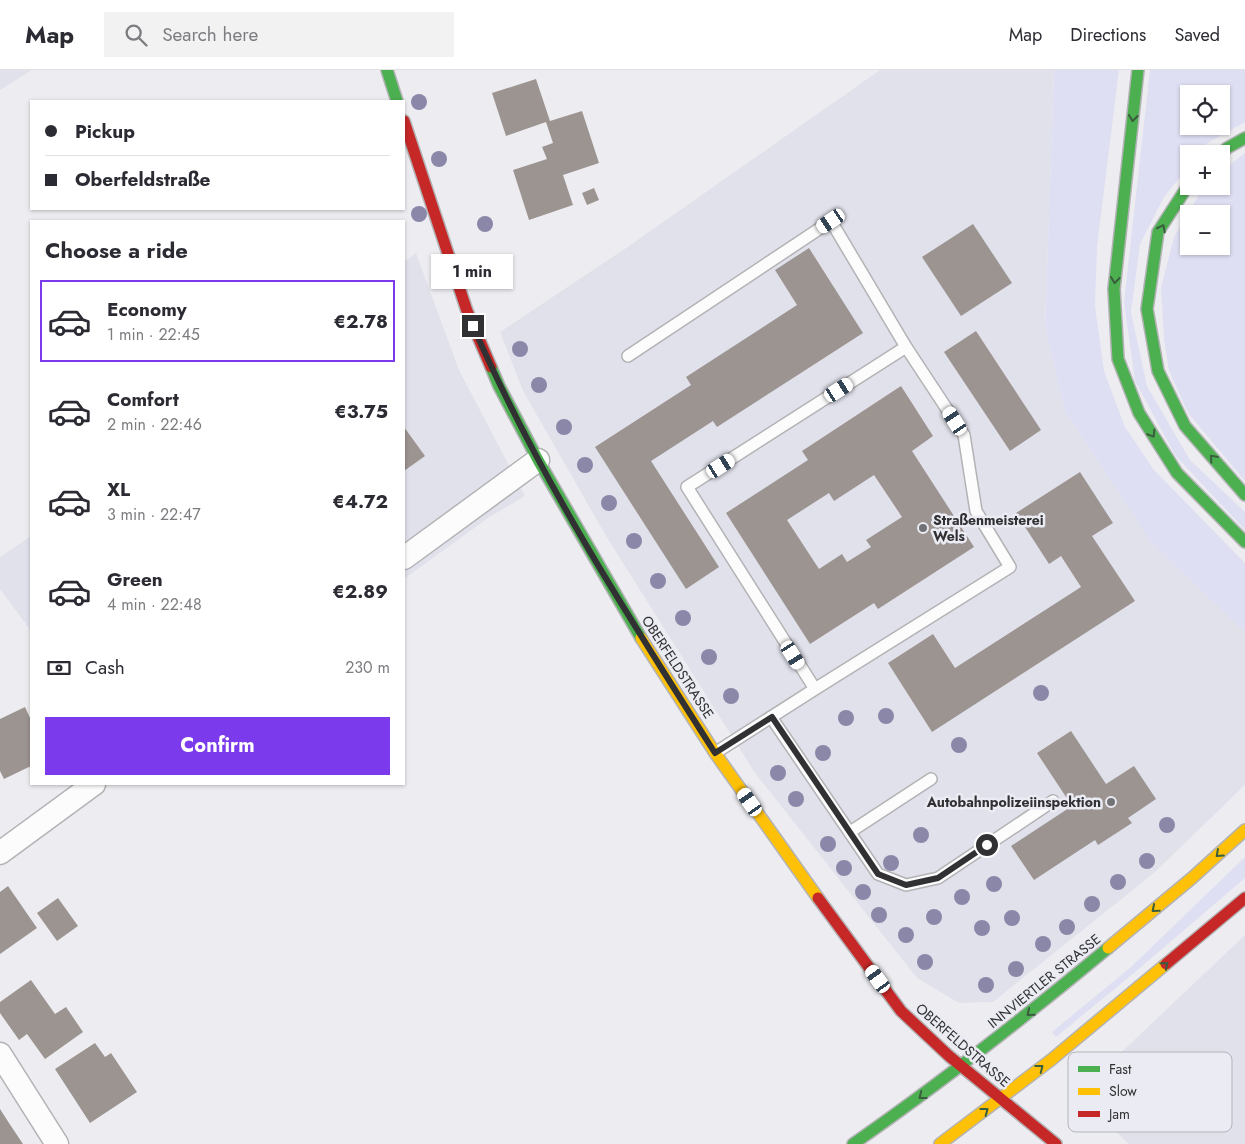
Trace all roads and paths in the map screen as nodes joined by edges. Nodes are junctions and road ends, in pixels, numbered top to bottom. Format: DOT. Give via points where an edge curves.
graph roads {
  1 [pos="387,70"];
  2 [pos="1138,70"];
  3 [pos="397,100"];
  4 [pos="405,124"];
  5 [pos="1245,138"];
  6 [pos="1230,146"];
  7 [pos="1182,195"];
  8 [pos="906,347"];
  9 [pos="628,356"];
  10 [pos="538,460"];
  11 [pos="1245,495"];
  12 [pos="1245,542"];
  13 [pos="405,557"];
  14 [pos="814,689"];
  15 [pos="772,717"];
  16 [pos="715,753"];
  17 [pos="931,779"];
  18 [pos="93,785"];
  19 [pos="1053,801"];
  20 [pos="1245,830"];
  21 [pos="850,832"];
  22 [pos="0,853"];
  23 [pos="1245,898"];
  24 [pos="0,1054"];
  25 [pos="960,1065"];
  26 [pos="1001,1098"];
  27 [pos="57,1144"];
  28 [pos="854,1144"];
  29 [pos="940,1144"];
  30 [pos="1056,1144"];
  1 -- 3 [label="main road"];
  2 -- 12 [label="main road, one-way" via="1114,289 1118,359 1139,413 1177,473"];
  4 -- 10 [label="main road, OBERFELDSTRASSE" via="467,311 499,386"];
  5 -- 6 [label="main road"];
  11 -- 7 [label="main road, one-way" via="1185,426 1158,371 1147,309 1158,232"];
  8 -- 9 [label="lane" via="831,221"];
  8 -- 14 [label="lane" via="964,435 976,511 1010,567"];
  8 -- 14 [label="lane" via="687,487"];
  10 -- 13 [label="street"];
  10 -- 16 [label="main road, OBERFELDSTRASSE" via="635,629"];
  14 -- 15 [label="lane"];
  15 -- 16 [label="lane"];
  15 -- 21 [label="lane"];
  16 -- 25 [label="main road, OBERFELDSTRASSE" via="901,1011"];
  17 -- 21 [label="lane"];
  18 -- 22 [label="street"];
  19 -- 21 [label="lane" via="938,878 906,885 878,874"];
  20 -- 25 [label="main road, INNVIERTLER STRASSE, one-way" via="1020,1021"];
  26 -- 23 [label="main road, one-way"];
  24 -- 27 [label="street"];
  25 -- 26 [label="main road, OBERFELDSTRASSE"];
  25 -- 28 [label="main road, INNVIERTLER STRASSE, one-way"];
  29 -- 26 [label="main road, one-way"];
  26 -- 30 [label="main road, OBERFELDSTRASSE"];
}
